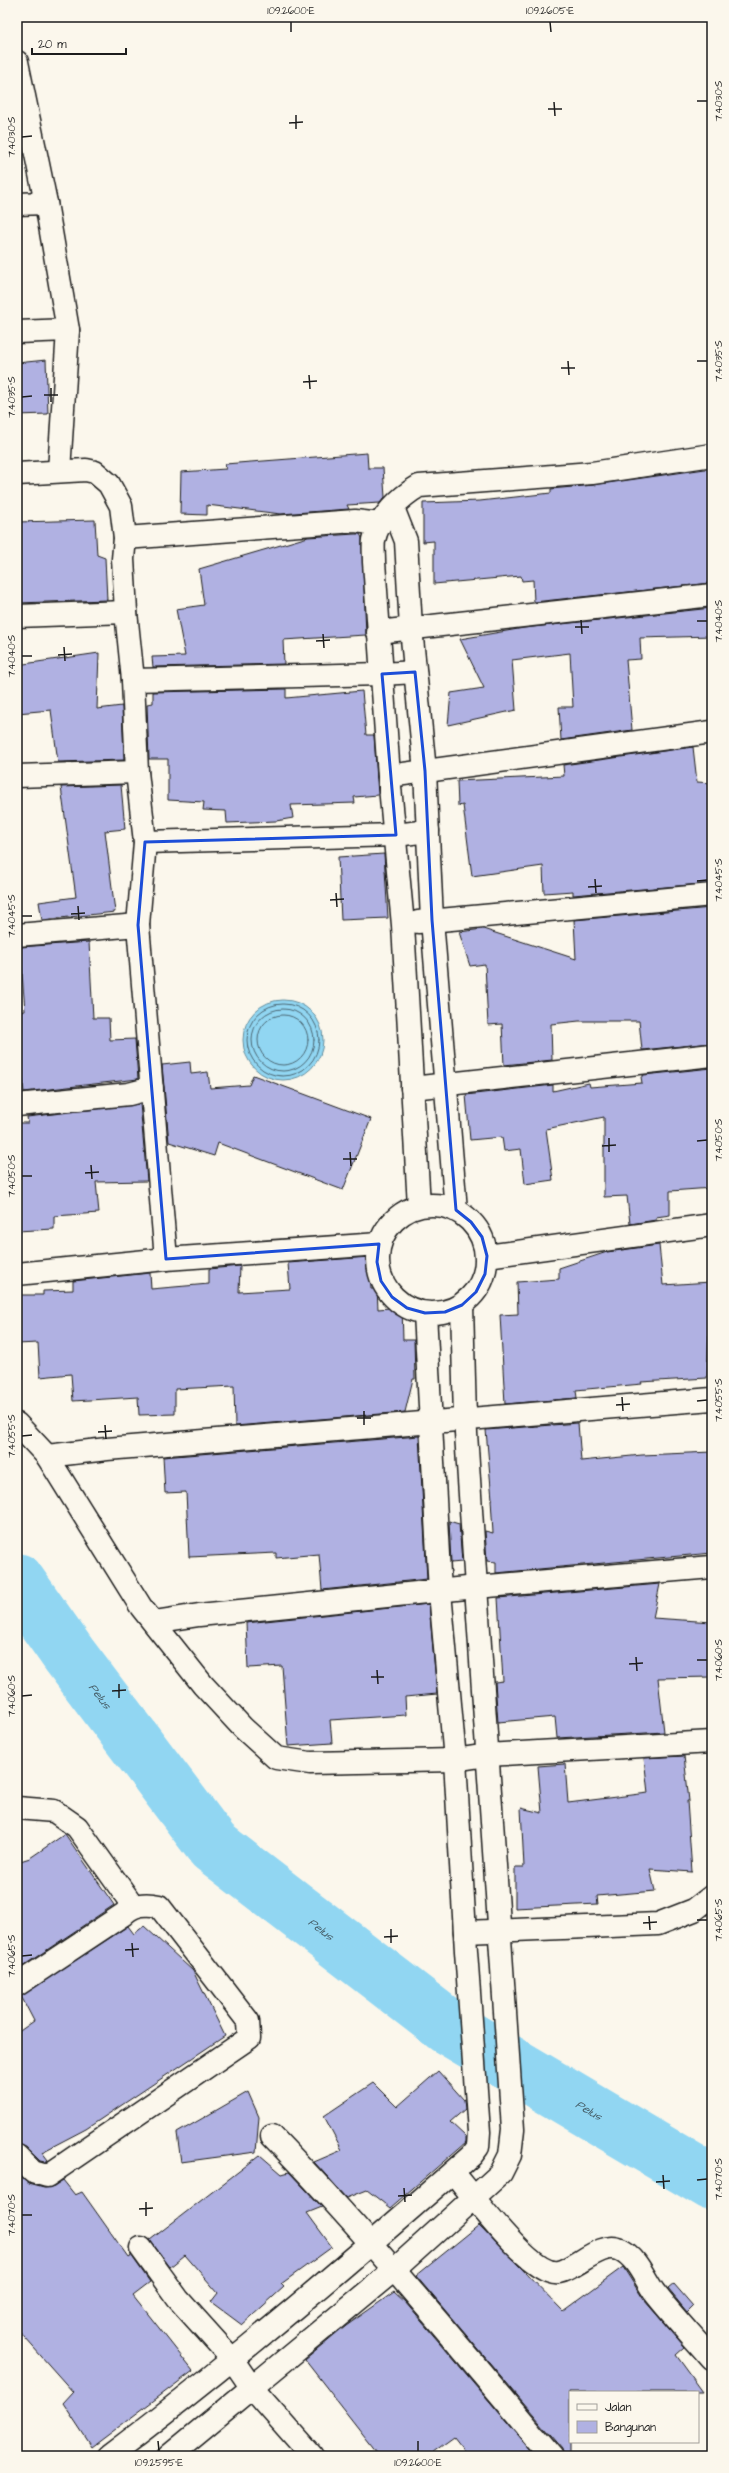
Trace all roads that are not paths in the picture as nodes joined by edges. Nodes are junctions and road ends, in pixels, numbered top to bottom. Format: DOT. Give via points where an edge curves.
graph roads {
  1 [pos="17,62"];
  2 [pos="46,203"];
  3 [pos="17,204"];
  4 [pos="68,330"];
  5 [pos="17,332"];
  6 [pos="712,456"];
  7 [pos="59,471"];
  8 [pos="17,474"];
  9 [pos="387,516"];
  10 [pos="125,538"];
  11 [pos="712,595"];
  12 [pos="126,612"];
  13 [pos="17,616"];
  14 [pos="411,628"];
  15 [pos="378,632"];
  16 [pos="415,672"];
  17 [pos="382,674"];
  18 [pos="133,680"];
  19 [pos="712,732"];
  20 [pos="426,771"];
  21 [pos="137,772"];
  22 [pos="17,776"];
  23 [pos="389,776"];
  24 [pos="428,831"];
  25 [pos="396,835"];
  26 [pos="145,842"];
  27 [pos="712,895"];
  28 [pos="432,920"];
  29 [pos="138,925"];
  30 [pos="404,925"];
  31 [pos="17,935"];
  32 [pos="712,1055"];
  33 [pos="445,1083"];
  34 [pos="152,1088"];
  35 [pos="412,1088"];
  36 [pos="17,1105"];
  37 [pos="419,1206"];
  38 [pos="456,1210"];
  39 [pos="712,1225"];
  40 [pos="379,1244"];
  41 [pos="487,1256"];
  42 [pos="166,1260"];
  43 [pos="17,1274"];
  44 [pos="462,1305"];
  45 [pos="425,1313"];
  46 [pos="712,1399"];
  47 [pos="465,1418"];
  48 [pos="431,1421"];
  49 [pos="17,1424"];
  50 [pos="47,1456"];
  51 [pos="712,1567"];
  52 [pos="476,1587"];
  53 [pos="440,1592"];
  54 [pos="154,1622"];
  55 [pos="712,1742"];
  56 [pos="487,1756"];
  57 [pos="455,1760"];
  58 [pos="17,1808"];
  59 [pos="712,1896"];
  60 [pos="129,1908"];
  61 [pos="499,1930"];
  62 [pos="465,1941"];
  63 [pos="17,1985"];
  64 [pos="272,2136"];
  65 [pos="17,2156"];
  66 [pos="453,2172"];
  67 [pos="475,2198"];
  68 [pos="372,2245"];
  69 [pos="141,2248"];
  70 [pos="394,2270"];
  71 [pos="232,2359"];
  72 [pos="712,2359"];
  73 [pos="252,2388"];
  74 [pos="109,2456"];
  75 [pos="169,2456"];
  76 [pos="312,2456"];
  77 [pos="552,2456"];
  1 -- 2 [label="street"];
  2 -- 3 [label="street"];
  2 -- 4 [label="street"];
  4 -- 5 [label="street"];
  4 -- 7 [label="street"];
  6 -- 9 [label="street" via="592,473 419,486 406,494"];
  7 -- 8 [label="street"];
  7 -- 10 [label="street" via="95,472 109,484 121,506"];
  9 -- 10 [label="street"];
  9 -- 14 [label="street" via="406,541"];
  9 -- 15 [label="street" via="374,540"];
  10 -- 12 [label="street" via="123,559"];
  11 -- 14 [label="street"];
  12 -- 13 [label="street"];
  12 -- 18 [label="street"];
  14 -- 15 [label="street"];
  14 -- 16 [label="street"];
  15 -- 17 [label="street"];
  16 -- 17 [label="street"];
  16 -- 20 [label="street"];
  17 -- 18 [label="street"];
  17 -- 23 [label="street"];
  18 -- 21 [label="street"];
  19 -- 20 [label="street"];
  20 -- 23 [label="street"];
  20 -- 24 [label="street"];
  21 -- 22 [label="street"];
  21 -- 26 [label="street"];
  23 -- 25 [label="street"];
  24 -- 25 [label="street"];
  24 -- 28 [label="street"];
  25 -- 26 [label="street"];
  25 -- 30 [label="street"];
  26 -- 29 [label="street"];
  27 -- 28 [label="street"];
  28 -- 30 [label="street"];
  28 -- 33 [label="street"];
  29 -- 31 [label="street"];
  29 -- 34 [label="street"];
  30 -- 35 [label="street"];
  32 -- 33 [label="street"];
  33 -- 35 [label="street"];
  33 -- 38 [label="street"];
  34 -- 36 [label="street" via="129,1094"];
  34 -- 42 [label="street"];
  35 -- 37 [label="street"];
  37 -- 38 [label="street" via="438,1205"];
  37 -- 40 [label="street" via="401,1213 387,1227"];
  38 -- 41 [label="street" via="471,1222 482,1237"];
  39 -- 41 [label="street"];
  40 -- 42 [label="street"];
  40 -- 45 [label="street" via="376,1262 381,1281 392,1297 407,1308"];
  41 -- 44 [label="street" via="484,1274 476,1292"];
  42 -- 43 [label="street"];
  44 -- 45 [label="street" via="444,1312"];
  44 -- 47 [label="street"];
  45 -- 48 [label="street"];
  46 -- 47 [label="street"];
  47 -- 48 [label="street"];
  47 -- 52 [label="street"];
  48 -- 50 [label="street"];
  48 -- 53 [label="street"];
  49 -- 50 [label="street"];
  50 -- 54 [label="street" via="137,1600"];
  51 -- 52 [label="street"];
  52 -- 53 [label="street"];
  52 -- 56 [label="street"];
  53 -- 54 [label="street" via="199,1615"];
  53 -- 57 [label="street"];
  54 -- 57 [label="street" via="203,1685 243,1728 276,1758 310,1763"];
  55 -- 56 [label="street"];
  56 -- 57 [label="street"];
  56 -- 61 [label="street"];
  57 -- 62 [label="street"];
  58 -- 60 [label="street" via="54,1812 77,1827 129,1900"];
  59 -- 61 [label="street" via="694,1910 658,1924"];
  60 -- 63 [label="street" via="124,1914"];
  60 -- 65 [label="street" via="146,1903 159,1906 248,2021 249,2038 47,2176 33,2172"];
  61 -- 62 [label="street"];
  61 -- 67 [label="street" via="513,2129 510,2155 501,2173"];
  62 -- 66 [label="street" via="479,2132 478,2147"];
  64 -- 68 [label="street"];
  66 -- 67 [label="street"];
  66 -- 68 [label="street"];
  67 -- 70 [label="street"];
  67 -- 72 [label="street" via="505,2237 548,2270 559,2272 591,2254 619,2248 631,2257 655,2292"];
  68 -- 70 [label="street"];
  68 -- 71 [label="street"];
  69 -- 71 [label="street" via="178,2299"];
  70 -- 73 [label="street"];
  70 -- 77 [label="street"];
  71 -- 73 [label="street"];
  71 -- 74 [label="street"];
  73 -- 75 [label="street"];
  73 -- 76 [label="street"];
}
